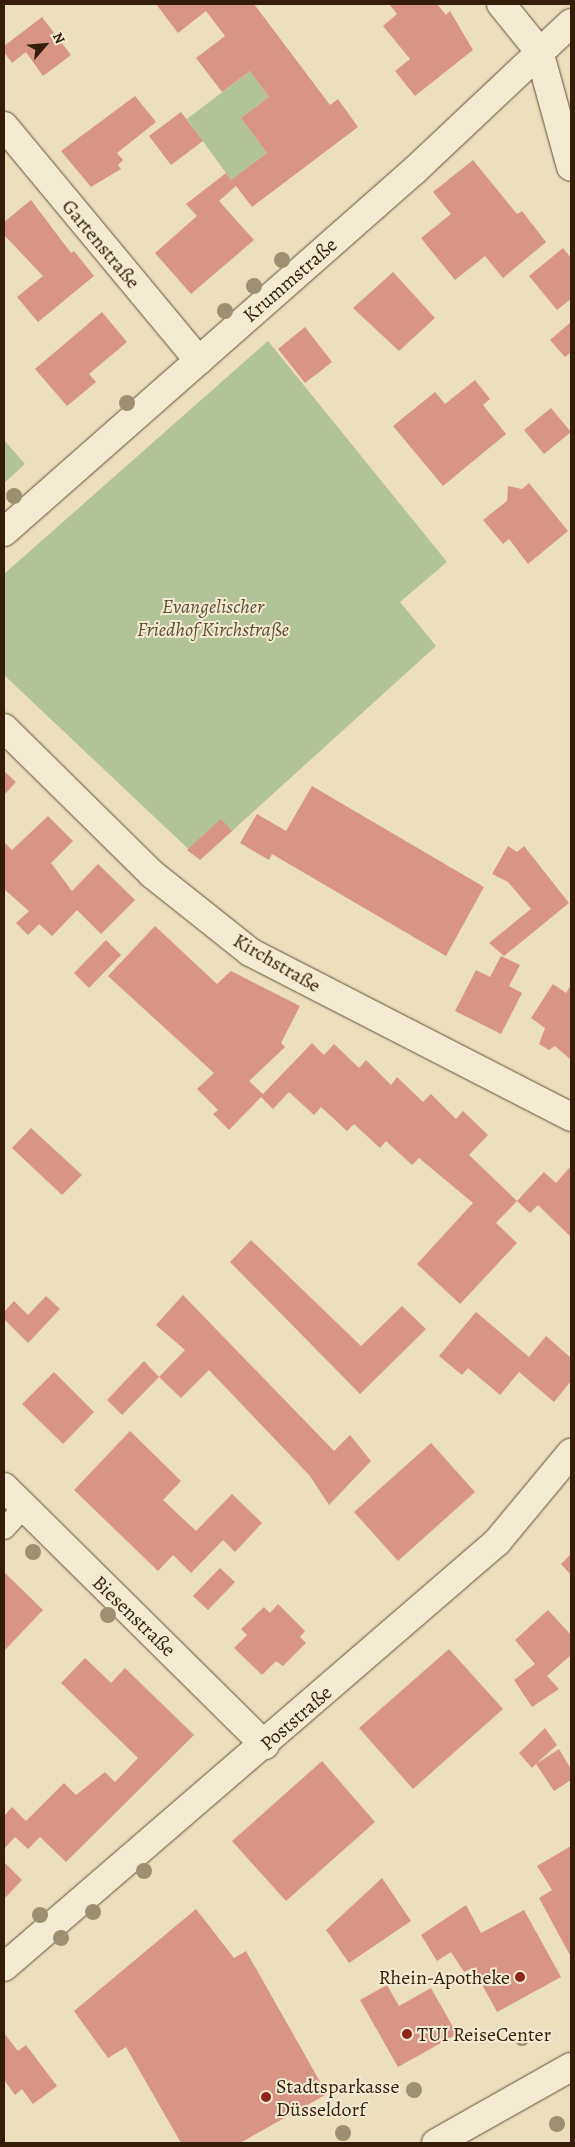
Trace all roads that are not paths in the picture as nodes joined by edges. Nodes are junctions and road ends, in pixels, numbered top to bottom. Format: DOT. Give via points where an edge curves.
graph roads {
  1 [pos="501,4"];
  2 [pos="571,24"];
  3 [pos="539,51"];
  4 [pos="4,126"];
  5 [pos="571,167"];
  6 [pos="198,361"];
  7 [pos="4,532"];
  8 [pos="4,728"];
  9 [pos="571,1117"];
  10 [pos="571,1453"];
  11 [pos="4,1487"];
  12 [pos="23,1507"];
  13 [pos="4,1528"];
  14 [pos="265,1745"];
  15 [pos="4,1967"];
  16 [pos="571,2067"];
  17 [pos="436,2143"];
  1 -- 3 [label="street"];
  2 -- 3 [label="street, Krummstraße"];
  3 -- 5 [label="street"];
  3 -- 6 [label="street, Krummstraße" via="415,170"];
  4 -- 6 [label="street, Gartenstraße"];
  6 -- 7 [label="street, Krummstraße"];
  8 -- 9 [label="street, Kirchstraße" via="152,874 250,952"];
  10 -- 14 [label="street, Poststraße" via="497,1542"];
  11 -- 12 [label="street, Biesenstraße"];
  12 -- 13 [label="lane"];
  12 -- 14 [label="street, Biesenstraße"];
  14 -- 15 [label="street, Poststraße"];
  16 -- 17 [label="street"];
}
